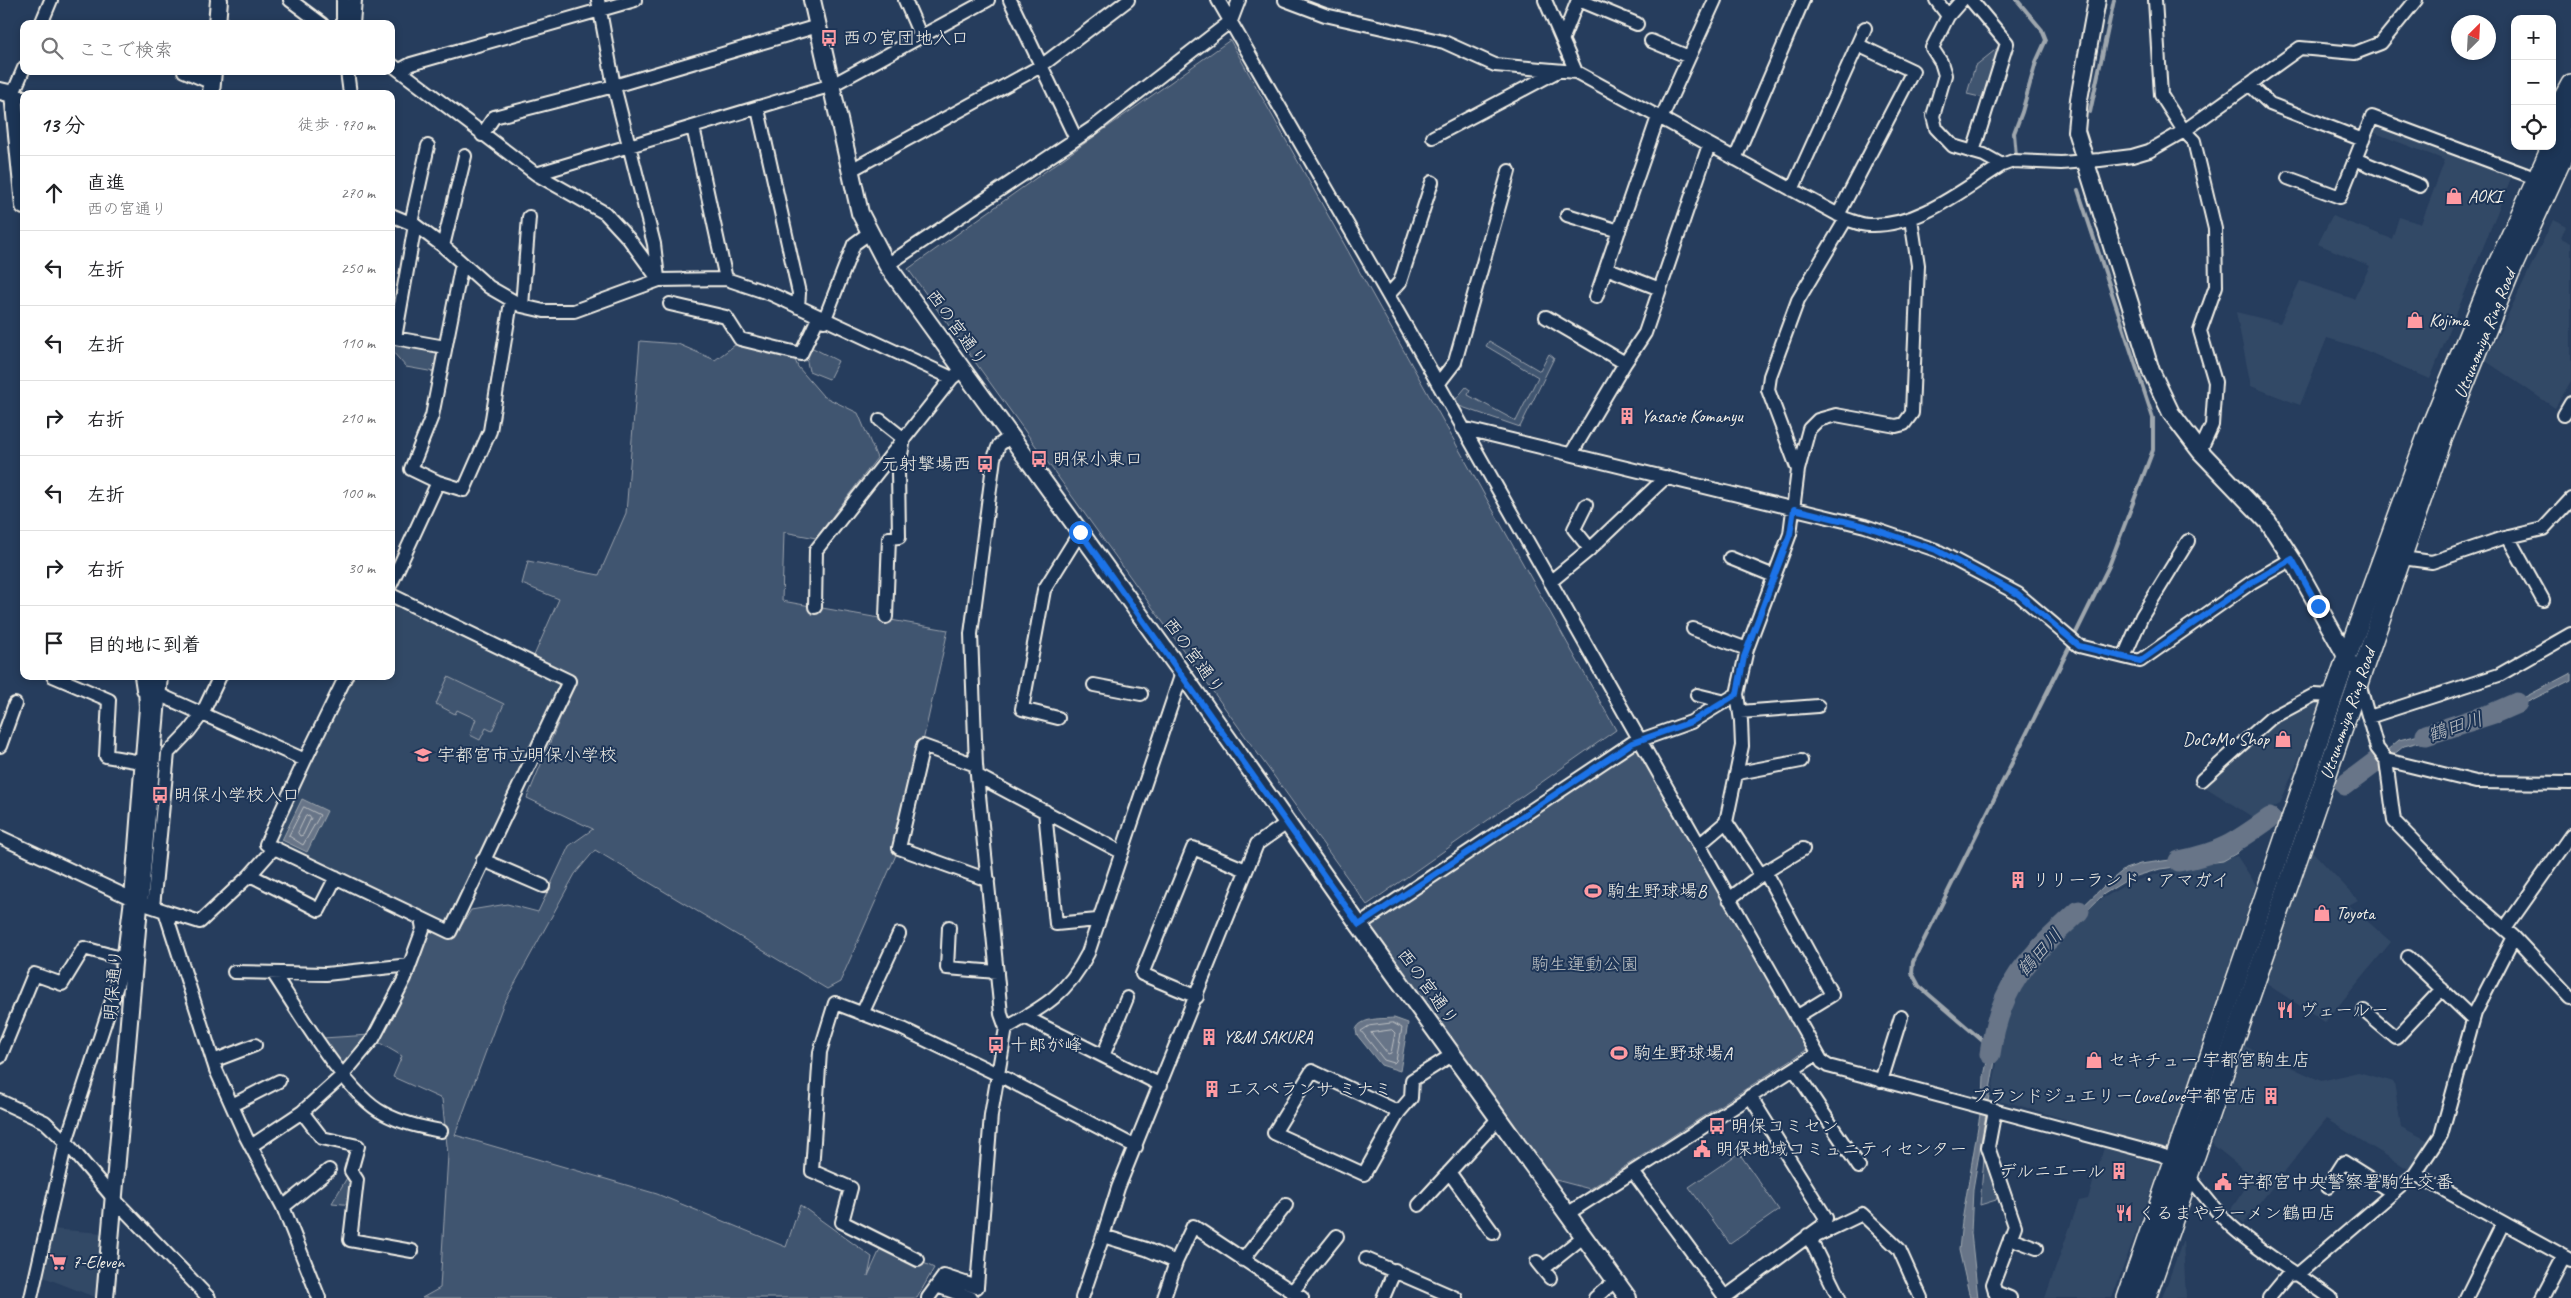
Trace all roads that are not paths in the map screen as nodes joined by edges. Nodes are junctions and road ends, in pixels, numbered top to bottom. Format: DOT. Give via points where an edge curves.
graph roads {
  1 [pos="50,0"];
  2 [pos="219,0"];
  3 [pos="290,0"];
  4 [pos="343,0"];
  5 [pos="355,0"];
  6 [pos="634,0"];
  7 [pos="812,0"];
  8 [pos="905,0"];
  9 [pos="988,0"];
  10 [pos="1010,0"];
  11 [pos="1128,0"];
  12 [pos="1218,0"];
  13 [pos="1239,0"];
  14 [pos="1285,0"];
  15 [pos="1545,0"];
  16 [pos="1579,0"];
  17 [pos="1715,0"];
  18 [pos="1803,0"];
  19 [pos="1936,0"];
  20 [pos="1962,0"];
  21 [pos="1971,0"];
  22 [pos="2097,0"];
  23 [pos="2155,0"];
  24 [pos="2416,0"];
  25 [pos="599,5"];
  26 [pos="1948,16"];
  27 [pos="42,20"];
  28 [pos="217,20"];
  29 [pos="317,20"];
  30 [pos="343,20"];
  31 [pos="353,20"];
  32 [pos="1232,21"];
  33 [pos="1637,24"];
  34 [pos="818,26"];
  35 [pos="1866,28"];
  36 [pos="922,37"];
  37 [pos="1563,38"];
  38 [pos="1651,41"];
  39 [pos="1858,45"];
  40 [pos="1689,57"];
  41 [pos="1041,66"];
  42 [pos="395,67"];
  43 [pos="1558,71"];
  44 [pos="1576,72"];
  45 [pos="21,75"];
  46 [pos="193,75"];
  47 [pos="348,75"];
  48 [pos="212,83"];
  49 [pos="2249,84"];
  50 [pos="2571,84"];
  51 [pos="614,86"];
  52 [pos="832,86"];
  53 [pos="349,90"];
  54 [pos="12,94"];
  55 [pos="2571,107"];
  56 [pos="758,109"];
  57 [pos="2556,111"];
  58 [pos="1660,118"];
  59 [pos="693,127"];
  60 [pos="2184,131"];
  61 [pos="482,135"];
  62 [pos="1433,137"];
  63 [pos="2556,138"];
  64 [pos="1076,139"];
  65 [pos="2363,140"];
  66 [pos="2571,140"];
  67 [pos="629,145"];
  68 [pos="1709,145"];
  69 [pos="428,146"];
  70 [pos="2537,150"];
  71 [pos="2550,150"];
  72 [pos="1973,152"];
  73 [pos="464,156"];
  74 [pos="1735,159"];
  75 [pos="2356,159"];
  76 [pos="2084,161"];
  77 [pos="2002,165"];
  78 [pos="2571,166"];
  79 [pos="20,169"];
  80 [pos="851,170"];
  81 [pos="1509,171"];
  82 [pos="536,174"];
  83 [pos="2527,175"];
  84 [pos="2288,178"];
  85 [pos="1432,182"];
  86 [pos="2420,186"];
  87 [pos="1792,190"];
  88 [pos="1567,215"];
  89 [pos="395,217"];
  90 [pos="529,217"];
  91 [pos="1842,217"];
  92 [pos="1911,219"];
  93 [pos="413,224"];
  94 [pos="1619,231"];
  95 [pos="869,233"];
  96 [pos="443,246"];
  97 [pos="462,263"];
  98 [pos="887,265"];
  99 [pos="1606,268"];
  100 [pos="2502,272"];
  101 [pos="726,279"];
  102 [pos="659,280"];
  103 [pos="1660,289"];
  104 [pos="1388,295"];
  105 [pos="1596,297"];
  106 [pos="516,304"];
  107 [pos="670,304"];
  108 [pos="798,307"];
  109 [pos="1546,317"];
  110 [pos="821,319"];
  111 [pos="446,347"];
  112 [pos="1624,363"];
  113 [pos="957,374"];
  114 [pos="1438,384"];
  115 [pos="2571,403"];
  116 [pos="2564,415"];
  117 [pos="880,420"];
  118 [pos="1462,428"];
  119 [pos="1011,436"];
  120 [pos="904,439"];
  121 [pos="2200,451"];
  122 [pos="1571,454"];
  123 [pos="1798,470"];
  124 [pos="1666,477"];
  125 [pos="438,482"];
  126 [pos="2570,503"];
  127 [pos="1586,505"];
  128 [pos="1794,509"];
  129 [pos="1080,532"];
  130 [pos="2508,537"];
  131 [pos="2188,541"];
  132 [pos="1590,549"];
  133 [pos="1730,558"];
  134 [pos="2402,558"];
  135 [pos="2292,559"];
  136 [pos="395,575"];
  137 [pos="1774,576"];
  138 [pos="1550,582"];
  139 [pos="395,596"];
  140 [pos="2543,600"];
  141 [pos="815,606"];
  142 [pos="886,616"];
  143 [pos="1693,629"];
  144 [pos="2571,634"];
  145 [pos="1747,649"];
  146 [pos="2347,656"];
  147 [pos="2124,657"];
  148 [pos="1182,672"];
  149 [pos="62,680"];
  150 [pos="218,680"];
  151 [pos="344,680"];
  152 [pos="2359,684"];
  153 [pos="1094,685"];
  154 [pos="149,686"];
  155 [pos="1141,694"];
  156 [pos="1737,694"];
  157 [pos="1697,695"];
  158 [pos="2333,696"];
  159 [pos="1726,702"];
  160 [pos="15,704"];
  161 [pos="1818,706"];
  162 [pos="1740,712"];
  163 [pos="202,714"];
  164 [pos="2369,717"];
  165 [pos="1058,718"];
  166 [pos="1640,740"];
  167 [pos="0,746"];
  168 [pos="305,760"];
  169 [pos="2386,760"];
  170 [pos="1801,761"];
  171 [pos="141,762"];
  172 [pos="977,770"];
  173 [pos="1738,773"];
  174 [pos="2202,780"];
  175 [pos="2571,783"];
  176 [pos="1045,811"];
  177 [pos="1726,822"];
  178 [pos="1287,823"];
  179 [pos="2571,835"];
  180 [pos="0,837"];
  181 [pos="1699,845"];
  182 [pos="274,848"];
  183 [pos="1803,849"];
  184 [pos="1121,852"];
  185 [pos="483,860"];
  186 [pos="1246,870"];
  187 [pos="1763,874"];
  188 [pos="250,875"];
  189 [pos="336,877"];
  190 [pos="988,880"];
  191 [pos="543,886"];
  192 [pos="1729,899"];
  193 [pos="147,905"];
  194 [pos="421,918"];
  195 [pos="1097,920"];
  196 [pos="1359,925"];
  197 [pos="949,927"];
  198 [pos="2510,933"];
  199 [pos="899,934"];
  200 [pos="2408,957"];
  201 [pos="124,959"];
  202 [pos="410,966"];
  203 [pos="234,972"];
  204 [pos="997,972"];
  205 [pos="273,973"];
  206 [pos="2442,990"];
  207 [pos="1197,996"];
  208 [pos="1127,998"];
  209 [pos="2571,998"];
  210 [pos="2364,1011"];
  211 [pos="862,1014"];
  212 [pos="1025,1017"];
  213 [pos="1796,1017"];
  214 [pos="1901,1017"];
  215 [pos="2473,1020"];
  216 [pos="1006,1028"];
  217 [pos="255,1045"];
  218 [pos="1817,1054"];
  219 [pos="1452,1055"];
  220 [pos="0,1056"];
  221 [pos="1103,1056"];
  222 [pos="213,1060"];
  223 [pos="1794,1069"];
  224 [pos="997,1074"];
  225 [pos="343,1075"];
  226 [pos="279,1081"];
  227 [pos="1881,1081"];
  228 [pos="1161,1085"];
  229 [pos="1750,1096"];
  230 [pos="0,1101"];
  231 [pos="232,1105"];
  232 [pos="1992,1110"];
  233 [pos="302,1112"];
  234 [pos="1399,1112"];
  235 [pos="1498,1119"];
  236 [pos="441,1131"];
  237 [pos="66,1142"];
  238 [pos="251,1146"];
  239 [pos="1136,1146"];
  240 [pos="2174,1163"];
  241 [pos="1859,1167"];
  242 [pos="329,1170"];
  243 [pos="1449,1172"];
  244 [pos="1633,1172"];
  245 [pos="2415,1174"];
  246 [pos="2188,1177"];
  247 [pos="2328,1187"];
  248 [pos="2393,1193"];
  249 [pos="114,1199"];
  250 [pos="1286,1205"];
  251 [pos="1419,1205"];
  252 [pos="283,1207"];
  253 [pos="1567,1214"];
  254 [pos="2503,1223"];
  255 [pos="1493,1233"];
  256 [pos="1103,1236"];
  257 [pos="1337,1236"];
  258 [pos="1584,1237"];
  259 [pos="1809,1237"];
  260 [pos="2010,1238"];
  261 [pos="2037,1248"];
  262 [pos="412,1251"];
  263 [pos="2567,1258"];
  264 [pos="1366,1259"];
  265 [pos="918,1260"];
  266 [pos="1243,1260"];
  267 [pos="1176,1262"];
  268 [pos="1395,1270"];
  269 [pos="1543,1270"];
  270 [pos="2298,1274"];
  271 [pos="1615,1280"];
  272 [pos="973,1294"];
  273 [pos="1297,1295"];
  274 [pos="1996,1295"];
  275 [pos="1453,1297"];
  276 [pos="32,1298"];
  277 [pos="105,1298"];
  278 [pos="209,1298"];
  279 [pos="319,1298"];
  280 [pos="928,1298"];
  281 [pos="1082,1298"];
  282 [pos="1164,1298"];
  283 [pos="1383,1298"];
  284 [pos="1595,1298"];
  285 [pos="1628,1298"];
  286 [pos="1724,1298"];
  287 [pos="1839,1298"];
  288 [pos="1921,1298"];
  289 [pos="2010,1298"];
  290 [pos="2127,1298"];
  291 [pos="2146,1298"];
  292 [pos="2269,1298"];
  293 [pos="2331,1298"];
  294 [pos="2466,1298"];
  295 [pos="2542,1298"];
  1 -- 27 [label="street"];
  2 -- 28 [label="street"];
  3 -- 29 [label="street"];
  4 -- 30 [label="street"];
  5 -- 31 [label="street"];
  6 -- 25 [label="street"];
  7 -- 34 [label="street, 西の宮通り"];
  8 -- 36 [label="street"];
  9 -- 36 [label="street"];
  10 -- 41 [label="street"];
  11 -- 41 [label="street"];
  12 -- 32 [label="street"];
  13 -- 32 [label="street"];
  14 -- 43 [label="street" via="1326,15 1444,42 1495,65"];
  15 -- 37 [label="street"];
  16 -- 33 [label="street"];
  16 -- 37 [label="street"];
  17 -- 40 [label="street"];
  18 -- 74 [label="street"];
  19 -- 26 [label="street"];
  20 -- 26 [label="street"];
  21 -- 72 [label="street" via="2006,43"];
  22 -- 76 [label="street" via="2076,132"];
  23 -- 60 [label="street" via="2162,95"];
  24 -- 49 [label="street" via="2381,43 2355,53 2300,48"];
  25 -- 42 [label="street"];
  25 -- 51 [label="street"];
  26 -- 72 [label="street" via="1932,48 1942,62 1945,75 1933,116 1936,128 1953,146"];
  32 -- 64 [label="street"];
  32 -- 104 [label="street"];
  34 -- 51 [label="street"];
  34 -- 52 [label="street, 西の宮通り"];
  35 -- 39 [label="street"];
  36 -- 52 [label="street"];
  37 -- 44 [label="street"];
  38 -- 40 [label="street"];
  39 -- 87 [label="street"];
  39 -- 91 [label="street" via="1914,70"];
  40 -- 58 [label="street"];
  41 -- 64 [label="street"];
  41 -- 80 [label="street"];
  42 -- 61 [label="street"];
  43 -- 44 [label="street"];
  43 -- 62 [label="street"];
  44 -- 58 [label="street"];
  45 -- 54 [label="street"];
  46 -- 48 [label="street"];
  47 -- 53 [label="street"];
  49 -- 60 [label="street"];
  49 -- 65 [label="street" via="2270,104"];
  50 -- 57 [label="main road"];
  51 -- 61 [label="street" via="494,118"];
  51 -- 67 [label="street"];
  52 -- 56 [label="street"];
  52 -- 80 [label="street, 西の宮通り"];
  54 -- 79 [label="street"];
  55 -- 63 [label="main road, Utsunomiya Ring Road"];
  56 -- 59 [label="street"];
  56 -- 108 [label="street" via="799,293"];
  58 -- 68 [label="street"];
  58 -- 94 [label="street"];
  59 -- 67 [label="street"];
  59 -- 101 [label="street"];
  60 -- 76 [label="street" via="2149,151"];
  60 -- 121 [label="street" via="2194,140 2215,229 2216,286 2200,331 2215,382 2212,424"];
  61 -- 82 [label="street"];
  64 -- 98 [label="street"];
  65 -- 75 [label="street"];
  65 -- 83 [label="street" via="2372,117"];
  66 -- 100 [label="main road, Utsunomiya Ring Road"];
  67 -- 82 [label="street"];
  67 -- 102 [label="street" via="654,244"];
  68 -- 74 [label="street"];
  68 -- 103 [label="street"];
  69 -- 93 [label="street"];
  70 -- 83 [label="main road"];
  71 -- 100 [label="main road, Utsunomiya Ring Road"];
  72 -- 77 [label="street"];
  73 -- 96 [label="street"];
  74 -- 87 [label="street"];
  75 -- 84 [label="street" via="2340,197"];
  75 -- 86 [label="street"];
  76 -- 77 [label="street" via="2013,161"];
  76 -- 121 [label="street" via="2151,371 2171,413"];
  77 -- 92 [label="street"];
  78 -- 100 [label="main road" via="2538,232"];
  80 -- 95 [label="street, 西の宮通り" via="860,213"];
  81 -- 114 [label="street" via="1454,362"];
  82 -- 102 [label="street" via="605,213 629,238"];
  83 -- 100 [label="main road" via="2509,215"];
  85 -- 104 [label="street" via="1400,282"];
  87 -- 91 [label="street"];
  88 -- 94 [label="street"];
  89 -- 93 [label="street"];
  90 -- 106 [label="street"];
  91 -- 92 [label="street" via="1867,225 1893,224"];
  91 -- 123 [label="street" via="1798,300 1770,376 1768,390"];
  92 -- 123 [label="street" via="1918,265 1912,413 1904,424 1896,426 1836,416 1818,420 1810,429"];
  93 -- 96 [label="street"];
  93 -- 111 [label="street" via="395,338"];
  94 -- 99 [label="street"];
  95 -- 98 [label="street, 西の宮通り"];
  95 -- 110 [label="street" via="854,244"];
  96 -- 97 [label="street"];
  97 -- 106 [label="street" via="489,287"];
  97 -- 111 [label="street"];
  98 -- 113 [label="street, 西の宮通り"];
  99 -- 103 [label="street"];
  99 -- 105 [label="street"];
  100 -- 134 [label="main road, Utsunomiya Ring Road"];
  100 -- 146 [label="main road, Utsunomiya Ring Road" via="2430,431"];
  101 -- 102 [label="street"];
  101 -- 108 [label="street" via="747,284"];
  102 -- 106 [label="street" via="574,310 544,311"];
  103 -- 112 [label="street" via="1645,333"];
  104 -- 114 [label="street"];
  106 -- 125 [label="street" via="490,431 464,490"];
  107 -- 110 [label="street" via="726,316 740,339 801,354"];
  108 -- 110 [label="street"];
  109 -- 112 [label="street"];
  110 -- 113 [label="street"];
  111 -- 125 [label="street" via="432,416 411,468"];
  112 -- 122 [label="street"];
  113 -- 119 [label="street, 西の宮通り"];
  113 -- 120 [label="street"];
  114 -- 118 [label="street"];
  115 -- 116 [label="street"];
  117 -- 120 [label="street"];
  118 -- 122 [label="street"];
  118 -- 138 [label="street"];
  119 -- 129 [label="street, 西の宮通り"];
  119 -- 172 [label="street" via="999,445 994,458 971,623"];
  120 -- 141 [label="street" via="816,550"];
  120 -- 142 [label="street" via="898,470 899,537 889,538"];
  121 -- 135 [label="street" via="2268,522"];
  122 -- 124 [label="street"];
  123 -- 128 [label="street"];
  124 -- 128 [label="street"];
  124 -- 132 [label="street"];
  125 -- 136 [label="street"];
  126 -- 130 [label="street" via="2543,529"];
  127 -- 132 [label="street" via="1574,528"];
  128 -- 137 [label="street" via="1790,534"];
  128 -- 147 [label="street" via="1865,526 1936,550 2018,594 2074,643"];
  129 -- 148 [label="street, 西の宮通り"];
  129 -- 165 [label="street" via="1044,590 1022,709"];
  130 -- 134 [label="street" via="2432,562"];
  130 -- 140 [label="street"];
  131 -- 147 [label="street" via="2142,616"];
  132 -- 138 [label="street"];
  133 -- 137 [label="street"];
  134 -- 152 [label="main road, Utsunomiya Ring Road"];
  135 -- 146 [label="street"];
  135 -- 147 [label="street" via="2252,582 2140,661"];
  137 -- 145 [label="street"];
  138 -- 166 [label="street"];
  139 -- 185 [label="street" via="569,681"];
  143 -- 145 [label="street"];
  144 -- 164 [label="street" via="2499,675"];
  145 -- 156 [label="street"];
  146 -- 152 [label="street"];
  146 -- 158 [label="main road, Utsunomiya Ring Road"];
  148 -- 178 [label="street, 西の宮通り"];
  148 -- 184 [label="street"];
  149 -- 171 [label="street" via="109,700 106,756"];
  150 -- 163 [label="street"];
  151 -- 168 [label="street"];
  152 -- 164 [label="street"];
  152 -- 246 [label="main road, Utsunomiya Ring Road"];
  153 -- 155 [label="street"];
  154 -- 163 [label="street"];
  154 -- 171 [label="street"];
  154 -- 193 [label="street, 明保通り"];
  156 -- 159 [label="street"];
  156 -- 162 [label="street"];
  157 -- 159 [label="street"];
  158 -- 174 [label="street" via="2314,694 2271,718"];
  158 -- 240 [label="main road, Utsunomiya Ring Road"];
  159 -- 166 [label="street" via="1691,722"];
  160 -- 167 [label="street"];
  161 -- 162 [label="street"];
  162 -- 173 [label="street" via="1742,746"];
  163 -- 168 [label="street"];
  163 -- 193 [label="street" via="168,753"];
  164 -- 169 [label="street" via="2377,748"];
  166 -- 181 [label="street"];
  166 -- 196 [label="street"];
  168 -- 182 [label="street" via="266,844"];
  169 -- 175 [label="street" via="2476,782"];
  169 -- 198 [label="street" via="2394,821"];
  170 -- 173 [label="street"];
  171 -- 193 [label="street"];
  172 -- 176 [label="street"];
  172 -- 190 [label="street"];
  172 -- 190 [label="street" via="923,746 899,848"];
  173 -- 177 [label="street"];
  176 -- 184 [label="street"];
  176 -- 195 [label="street" via="1056,924"];
  177 -- 181 [label="street"];
  177 -- 187 [label="street"];
  178 -- 186 [label="street" via="1257,844"];
  178 -- 196 [label="street, 西の宮通り"];
  179 -- 198 [label="street"];
  180 -- 193 [label="street"];
  181 -- 192 [label="street"];
  182 -- 188 [label="street"];
  182 -- 189 [label="street"];
  183 -- 187 [label="street"];
  184 -- 195 [label="street"];
  185 -- 191 [label="street"];
  185 -- 194 [label="street" via="450,932"];
  186 -- 207 [label="street"];
  186 -- 207 [label="street" via="1193,848 1142,974"];
  187 -- 192 [label="street"];
  187 -- 213 [label="street" via="1832,994"];
  188 -- 189 [label="street" via="319,910"];
  188 -- 193 [label="street" via="200,922"];
  189 -- 194 [label="street"];
  190 -- 204 [label="street"];
  192 -- 213 [label="street"];
  193 -- 201 [label="street"];
  193 -- 222 [label="street"];
  193 -- 249 [label="street, 明保通り"];
  194 -- 202 [label="street" via="423,929"];
  195 -- 212 [label="street" via="1088,953 1077,976 1061,992"];
  196 -- 219 [label="street, 西の宮通り"];
  197 -- 204 [label="street" via="947,968"];
  198 -- 209 [label="street"];
  198 -- 215 [label="street"];
  199 -- 211 [label="street"];
  200 -- 206 [label="street"];
  201 -- 220 [label="street" via="84,948 62,984 34,974"];
  201 -- 237 [label="street"];
  202 -- 205 [label="street" via="326,974"];
  202 -- 225 [label="street" via="373,1039"];
  203 -- 205 [label="street"];
  204 -- 216 [label="street"];
  205 -- 225 [label="street"];
  206 -- 210 [label="street" via="2396,1038"];
  206 -- 215 [label="street"];
  207 -- 228 [label="street"];
  208 -- 221 [label="street"];
  211 -- 224 [label="street" via="903,1029"];
  211 -- 265 [label="street" via="835,1003 820,1052 812,1172 851,1188 842,1222"];
  212 -- 216 [label="street"];
  212 -- 221 [label="street"];
  213 -- 218 [label="street"];
  214 -- 227 [label="street"];
  215 -- 245 [label="street" via="2441,1135"];
  216 -- 224 [label="street"];
  217 -- 222 [label="street"];
  218 -- 223 [label="street"];
  218 -- 227 [label="street" via="1828,1066"];
  219 -- 234 [label="street" via="1412,1080 1411,1098"];
  219 -- 235 [label="street, 西の宮通り"];
  221 -- 228 [label="street"];
  222 -- 231 [label="street"];
  223 -- 229 [label="street"];
  223 -- 241 [label="street"];
  224 -- 239 [label="street"];
  224 -- 272 [label="street"];
  225 -- 233 [label="street"];
  225 -- 236 [label="street" via="382,1113"];
  226 -- 231 [label="street"];
  227 -- 232 [label="street"];
  228 -- 239 [label="street"];
  229 -- 244 [label="street"];
  229 -- 259 [label="street" via="1826,1218"];
  230 -- 237 [label="street" via="45,1122"];
  231 -- 238 [label="street"];
  232 -- 240 [label="street" via="2162,1155"];
  232 -- 260 [label="street" via="1988,1147 2015,1226"];
  233 -- 238 [label="street"];
  233 -- 262 [label="street" via="322,1138 358,1146 351,1171 357,1180 350,1240"];
  234 -- 234 [label="street" via="1312,1070 1274,1133 1364,1174"];
  235 -- 243 [label="street"];
  235 -- 253 [label="street, 西の宮通り"];
  237 -- 249 [label="street"];
  237 -- 276 [label="street"];
  238 -- 252 [label="street"];
  239 -- 256 [label="street"];
  240 -- 246 [label="street"];
  240 -- 290 [label="main road, Utsunomiya Ring Road"];
  242 -- 252 [label="street"];
  243 -- 251 [label="street"];
  243 -- 255 [label="street"];
  244 -- 253 [label="street"];
  244 -- 286 [label="street"];
  245 -- 248 [label="street"];
  245 -- 254 [label="street"];
  246 -- 270 [label="street" via="2230,1225"];
  246 -- 291 [label="main road, Utsunomiya Ring Road"];
  247 -- 248 [label="street" via="2344,1162"];
  248 -- 270 [label="street"];
  249 -- 277 [label="street, 明保通り"];
  249 -- 278 [label="street"];
  250 -- 266 [label="street"];
  252 -- 279 [label="street"];
  253 -- 258 [label="street, 西の宮通り"];
  254 -- 263 [label="street"];
  254 -- 294 [label="street"];
  256 -- 267 [label="street"];
  256 -- 281 [label="street"];
  257 -- 273 [label="street"];
  258 -- 269 [label="street"];
  258 -- 271 [label="street, 西の宮通り"];
  259 -- 286 [label="street"];
  259 -- 287 [label="street"];
  259 -- 288 [label="street" via="1862,1214 1899,1249"];
  260 -- 261 [label="street"];
  260 -- 274 [label="street" via="1993,1284"];
  263 -- 295 [label="street"];
  264 -- 268 [label="street"];
  266 -- 267 [label="street" via="1193,1226"];
  266 -- 273 [label="street"];
  267 -- 282 [label="street"];
  268 -- 275 [label="street"];
  268 -- 283 [label="street"];
  270 -- 292 [label="street" via="2288,1275"];
  270 -- 293 [label="street"];
  271 -- 284 [label="street"];
  271 -- 285 [label="street, 西の宮通り"];
  272 -- 280 [label="street" via="937,1286"];
  274 -- 289 [label="street"];
}
